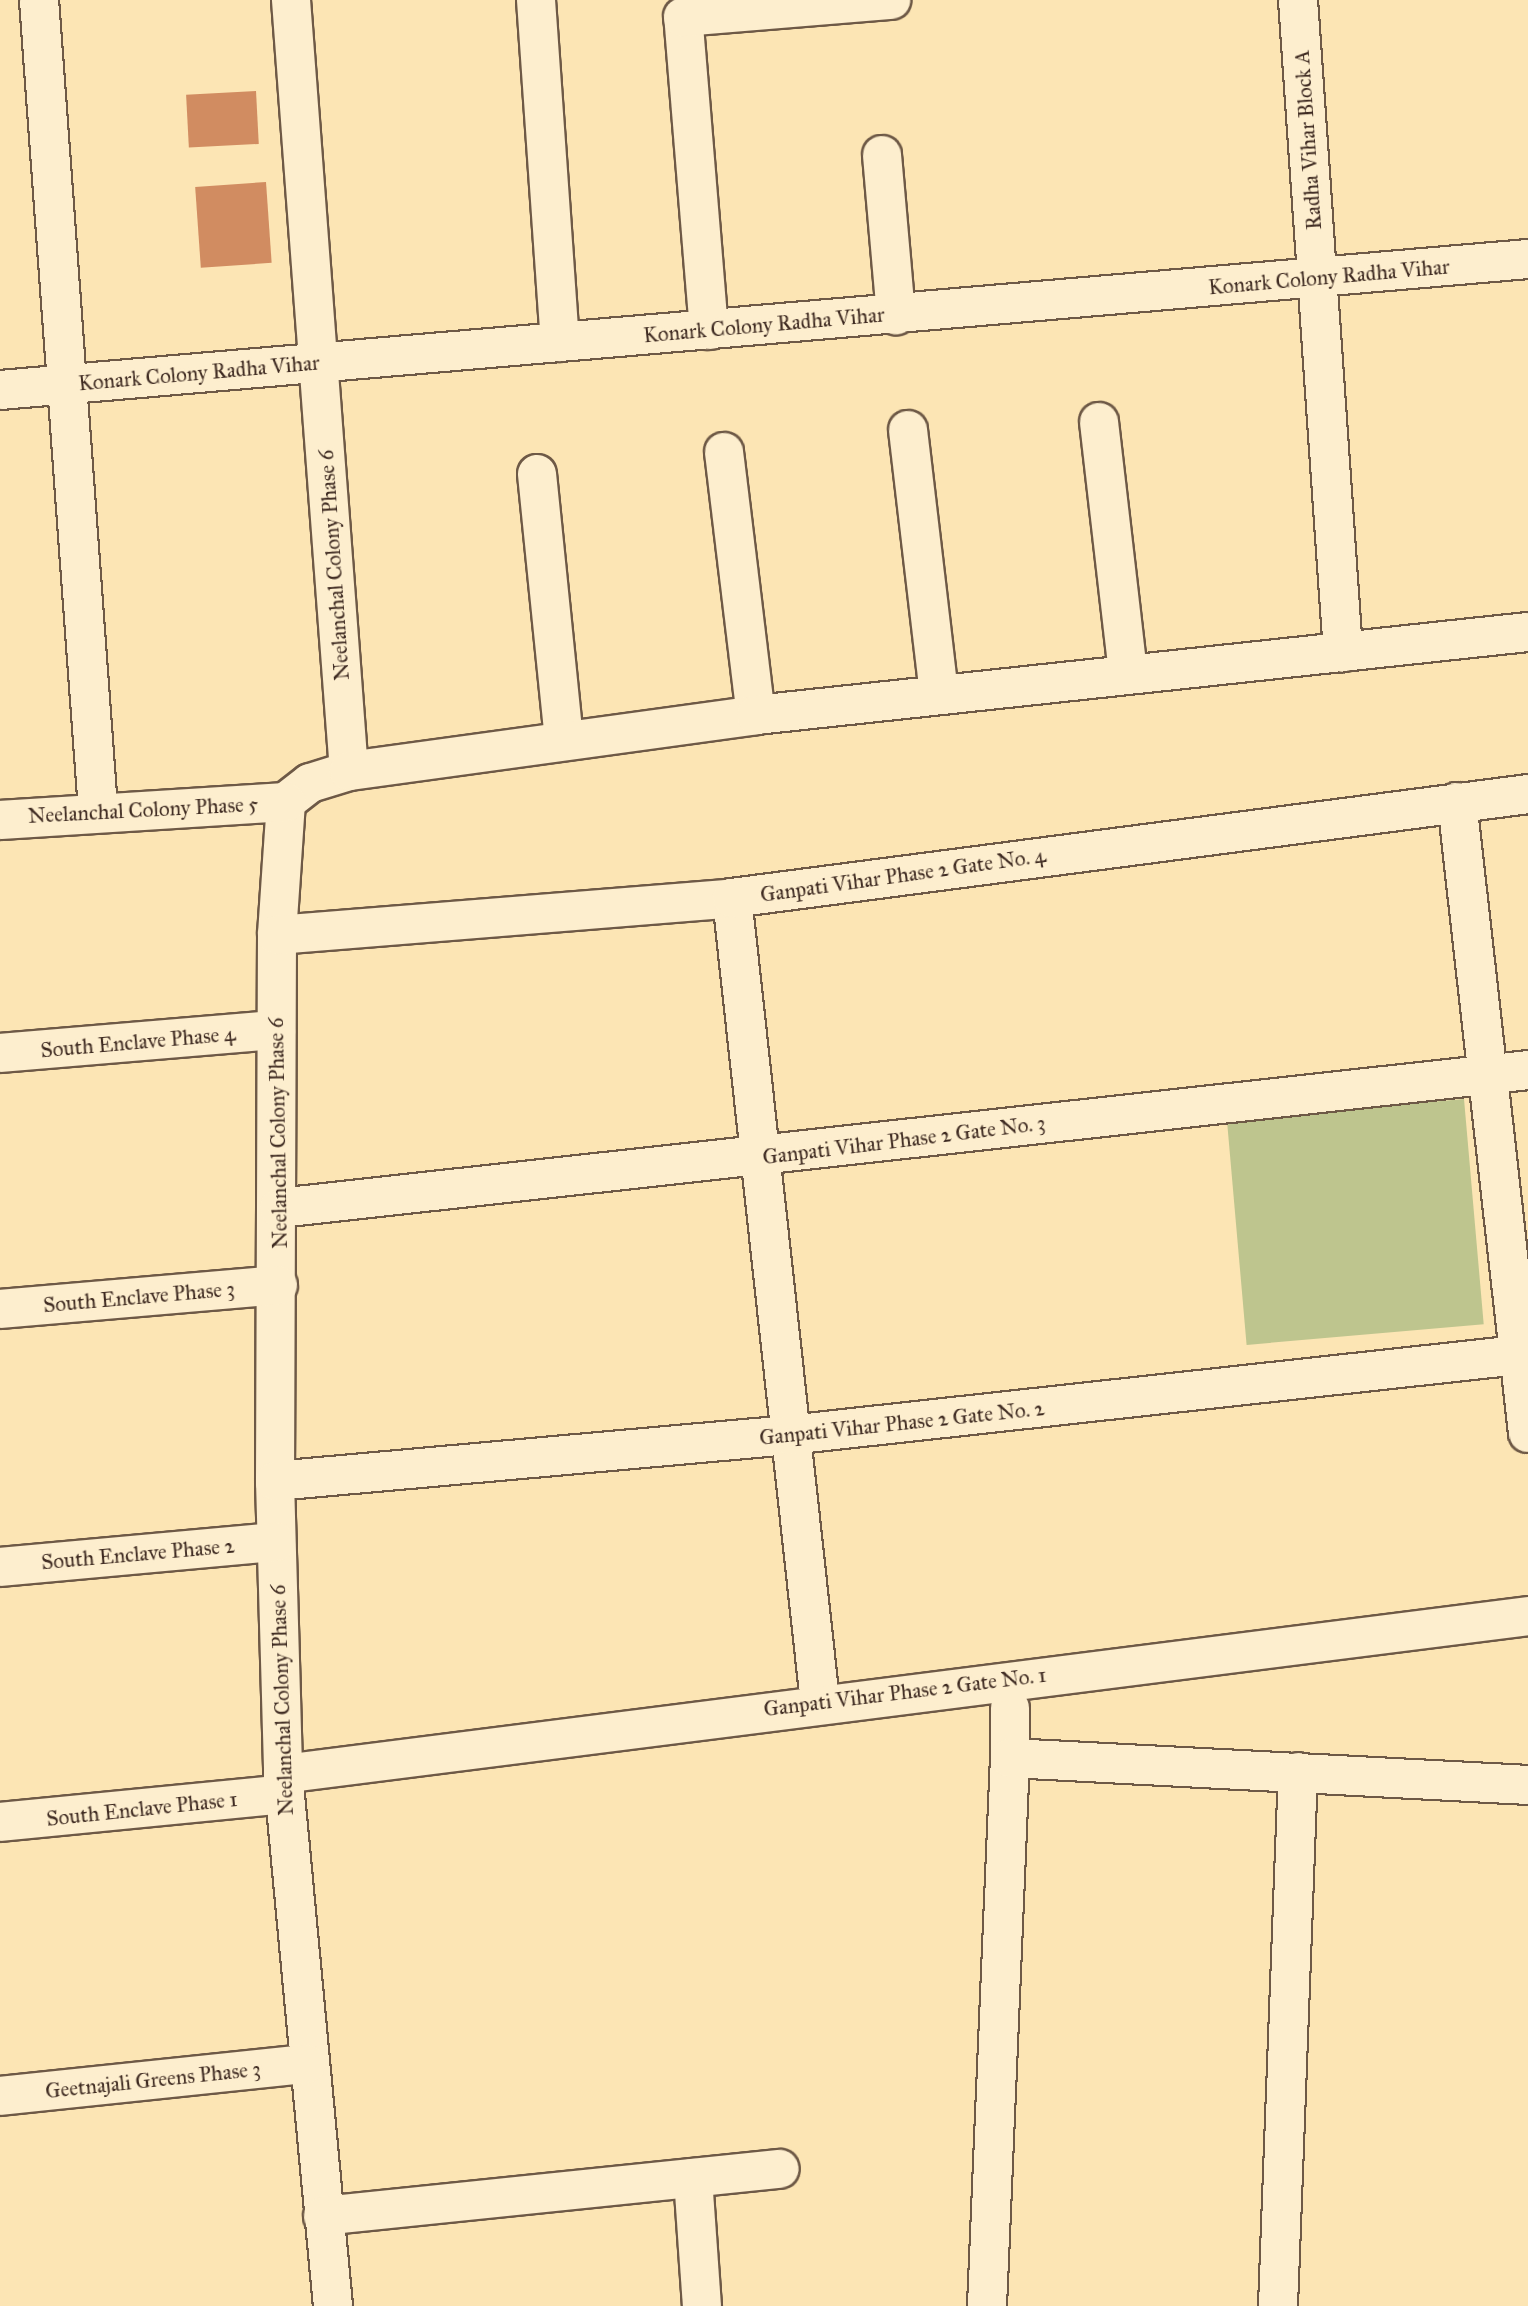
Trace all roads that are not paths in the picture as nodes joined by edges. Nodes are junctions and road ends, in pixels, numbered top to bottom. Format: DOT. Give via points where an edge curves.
graph roads {
  1 [pos="39,0"];
  2 [pos="291,0"];
  3 [pos="536,0"];
  4 [pos="891,0"];
  5 [pos="1298,0"];
  6 [pos="881,155"];
  7 [pos="1528,259"];
  8 [pos="1318,279"];
  9 [pos="895,314"];
  10 [pos="709,330"];
  11 [pos="560,342"];
  12 [pos="319,364"];
  13 [pos="65,384"];
  14 [pos="0,390"];
  15 [pos="1099,422"];
  16 [pos="908,430"];
  17 [pos="724,452"];
  18 [pos="537,474"];
  19 [pos="1528,632"];
  20 [pos="1343,652"];
  21 [pos="1128,674"];
  22 [pos="939,694"];
  23 [pos="755,715"];
  24 [pos="564,740"];
  25 [pos="349,771"];
  26 [pos="1528,794"];
  27 [pos="286,802"];
  28 [pos="1457,802"];
  29 [pos="98,810"];
  30 [pos="0,820"];
  31 [pos="732,898"];
  32 [pos="277,934"];
  33 [pos="276,1030"];
  34 [pos="0,1054"];
  35 [pos="1528,1070"];
  36 [pos="1488,1073"];
  37 [pos="757,1158"];
  38 [pos="279,1208"];
  39 [pos="278,1285"];
  40 [pos="0,1310"];
  41 [pos="1522,1355"];
  42 [pos="1528,1433"];
  43 [pos="789,1435"];
  44 [pos="275,1481"];
  45 [pos="276,1542"];
  46 [pos="0,1567"];
  47 [pos="1528,1616"];
  48 [pos="820,1702"];
  49 [pos="1010,1708"];
  50 [pos="1010,1758"];
  51 [pos="1298,1772"];
  52 [pos="284,1784"];
  53 [pos="1528,1785"];
  54 [pos="0,1822"];
  55 [pos="306,2064"];
  56 [pos="0,2096"];
  57 [pos="780,2169"];
  58 [pos="693,2178"];
  59 [pos="323,2216"];
  60 [pos="333,2306"];
  61 [pos="702,2306"];
  62 [pos="987,2306"];
  63 [pos="1278,2306"];
  1 -- 13 [label="street"];
  2 -- 12 [label="street, Neelanchal Colony Phase 6"];
  3 -- 11 [label="street"];
  4 -- 10 [label="street" via="683,17"];
  5 -- 8 [label="street, Radha Vihar Block A"];
  6 -- 9 [label="street"];
  7 -- 8 [label="street, Konark Colony Radha Vihar"];
  8 -- 9 [label="street, Konark Colony Radha Vihar"];
  8 -- 20 [label="street, Radha Vihar Block A"];
  9 -- 10 [label="street, Konark Colony Radha Vihar"];
  10 -- 11 [label="street, Konark Colony Radha Vihar"];
  11 -- 12 [label="street, Konark Colony Radha Vihar"];
  12 -- 13 [label="street, Konark Colony Radha Vihar"];
  12 -- 25 [label="street, Neelanchal Colony Phase 6"];
  13 -- 14 [label="street, Konark Colony Radha Vihar"];
  13 -- 29 [label="street"];
  15 -- 21 [label="street"];
  16 -- 22 [label="street"];
  17 -- 23 [label="street"];
  18 -- 24 [label="street"];
  19 -- 20 [label="street"];
  20 -- 21 [label="street"];
  21 -- 22 [label="street"];
  22 -- 23 [label="street"];
  23 -- 24 [label="street"];
  24 -- 25 [label="street"];
  25 -- 27 [label="street" via="310,783"];
  26 -- 28 [label="street, Ganpati Vihar Phase 2 Gate No. 4"];
  27 -- 29 [label="street, Neelanchal Colony Phase 5"];
  27 -- 32 [label="street, Neelanchal Colony Phase 6"];
  28 -- 31 [label="street, Ganpati Vihar Phase 2 Gate No. 4"];
  28 -- 36 [label="street"];
  29 -- 30 [label="street, Neelanchal Colony Phase 5"];
  31 -- 32 [label="street, Ganpati Vihar Phase 2 Gate No. 4"];
  31 -- 37 [label="street"];
  32 -- 33 [label="street, Neelanchal Colony Phase 6"];
  33 -- 34 [label="street, South Enclave Phase 4"];
  33 -- 38 [label="street, Neelanchal Colony Phase 6"];
  35 -- 36 [label="street, Ganpati Vihar Phase 2 Gate No. 3"];
  36 -- 37 [label="street, Ganpati Vihar Phase 2 Gate No. 3"];
  36 -- 41 [label="street"];
  37 -- 38 [label="street, Ganpati Vihar Phase 2 Gate No. 3"];
  37 -- 43 [label="street"];
  38 -- 39 [label="street, Neelanchal Colony Phase 6"];
  39 -- 40 [label="street, South Enclave Phase 3"];
  39 -- 44 [label="street, Neelanchal Colony Phase 6"];
  41 -- 42 [label="street"];
  41 -- 43 [label="street, Ganpati Vihar Phase 2 Gate No. 2"];
  43 -- 44 [label="street, Ganpati Vihar Phase 2 Gate No. 2"];
  43 -- 48 [label="street"];
  44 -- 45 [label="street, Neelanchal Colony Phase 6"];
  45 -- 46 [label="street, South Enclave Phase 2"];
  45 -- 52 [label="street, Neelanchal Colony Phase 6"];
  47 -- 48 [label="street, Ganpati Vihar Phase 2 Gate No. 1"];
  48 -- 52 [label="street, Ganpati Vihar Phase 2 Gate No. 1"];
  49 -- 50 [label="street"];
  50 -- 51 [label="street"];
  50 -- 62 [label="street"];
  51 -- 53 [label="street"];
  51 -- 63 [label="street"];
  52 -- 54 [label="street, South Enclave Phase 1"];
  52 -- 55 [label="street, Neelanchal Colony Phase 6"];
  55 -- 56 [label="street, Geetnajali Greens Phase 3"];
  55 -- 59 [label="street, Neelanchal Colony Phase 6"];
  57 -- 58 [label="street"];
  58 -- 59 [label="street"];
  58 -- 61 [label="street"];
  59 -- 60 [label="street, Neelanchal Colony Phase 6"];
}
